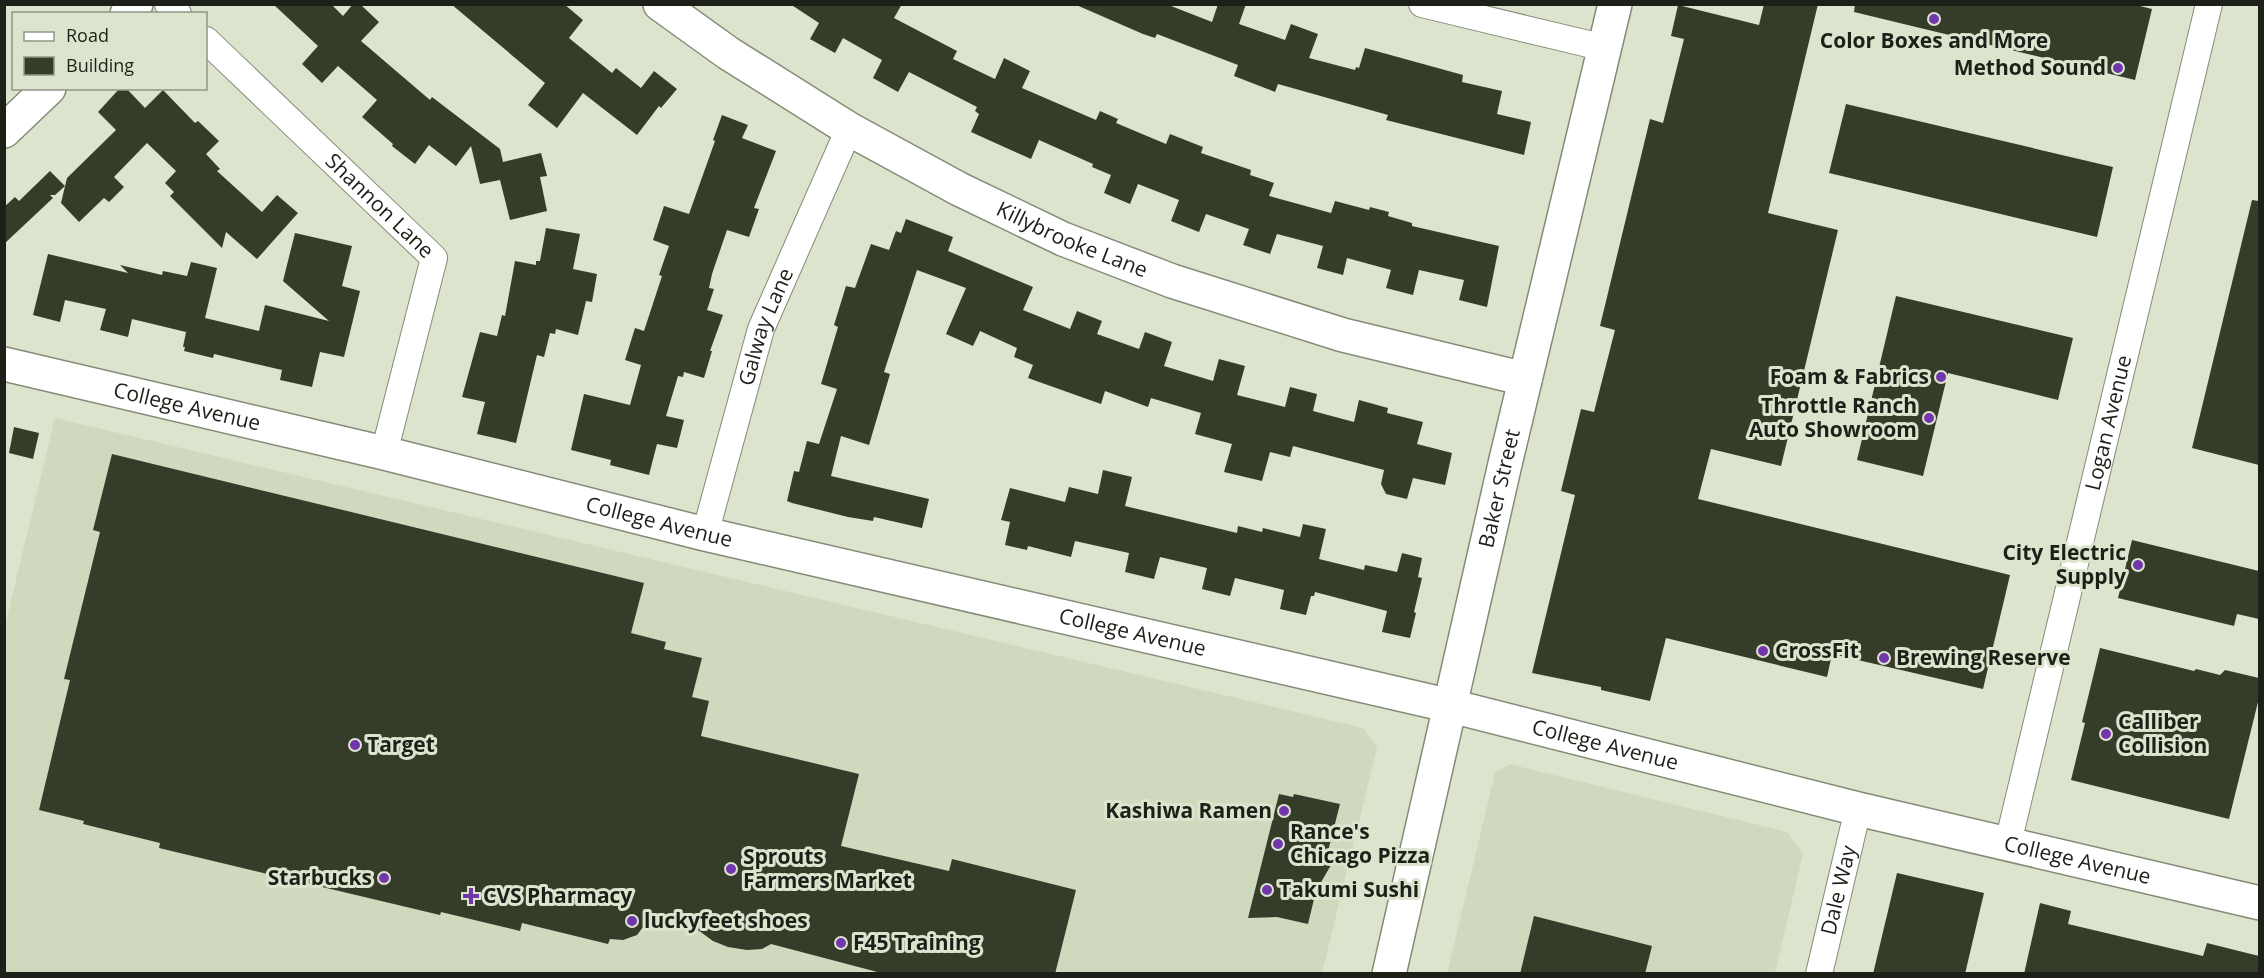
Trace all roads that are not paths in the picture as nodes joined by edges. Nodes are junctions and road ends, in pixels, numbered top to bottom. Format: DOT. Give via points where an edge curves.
graph roads {
  1 [pos="660,4"];
  2 [pos="1422,4"];
  3 [pos="1615,4"];
  4 [pos="2209,4"];
  5 [pos="207,41"];
  6 [pos="1605,48"];
  7 [pos="47,90"];
  8 [pos="849,129"];
  9 [pos="4,131"];
  10 [pos="4,364"];
  11 [pos="1525,379"];
  12 [pos="384,453"];
  13 [pos="705,534"];
  14 [pos="1452,706"];
  15 [pos="1858,809"];
  16 [pos="2008,843"];
  17 [pos="2259,903"];
  18 [pos="1389,974"];
  19 [pos="1819,974"];
  1 -- 8 [label="street, Killybrooke Lane" via="728,53"];
  2 -- 6 [label="street"];
  3 -- 6 [label="street, Baker Street"];
  4 -- 16 [label="street, Logan Avenue"];
  5 -- 12 [label="street, Shannon Lane" via="434,258"];
  6 -- 11 [label="street, Baker Street"];
  7 -- 9 [label="street"];
  8 -- 11 [label="street, Killybrooke Lane" via="959,189 1063,239 1172,281 1342,335"];
  8 -- 13 [label="street, Galway Lane" via="761,329"];
  10 -- 12 [label="street, College Avenue"];
  11 -- 14 [label="street, Baker Street"];
  12 -- 13 [label="street, College Avenue"];
  13 -- 14 [label="street, College Avenue"];
  14 -- 15 [label="street, College Avenue"];
  14 -- 18 [label="street, Baker Street"];
  15 -- 16 [label="street, College Avenue"];
  15 -- 19 [label="street, Dale Way"];
  16 -- 17 [label="street, College Avenue"];
}
